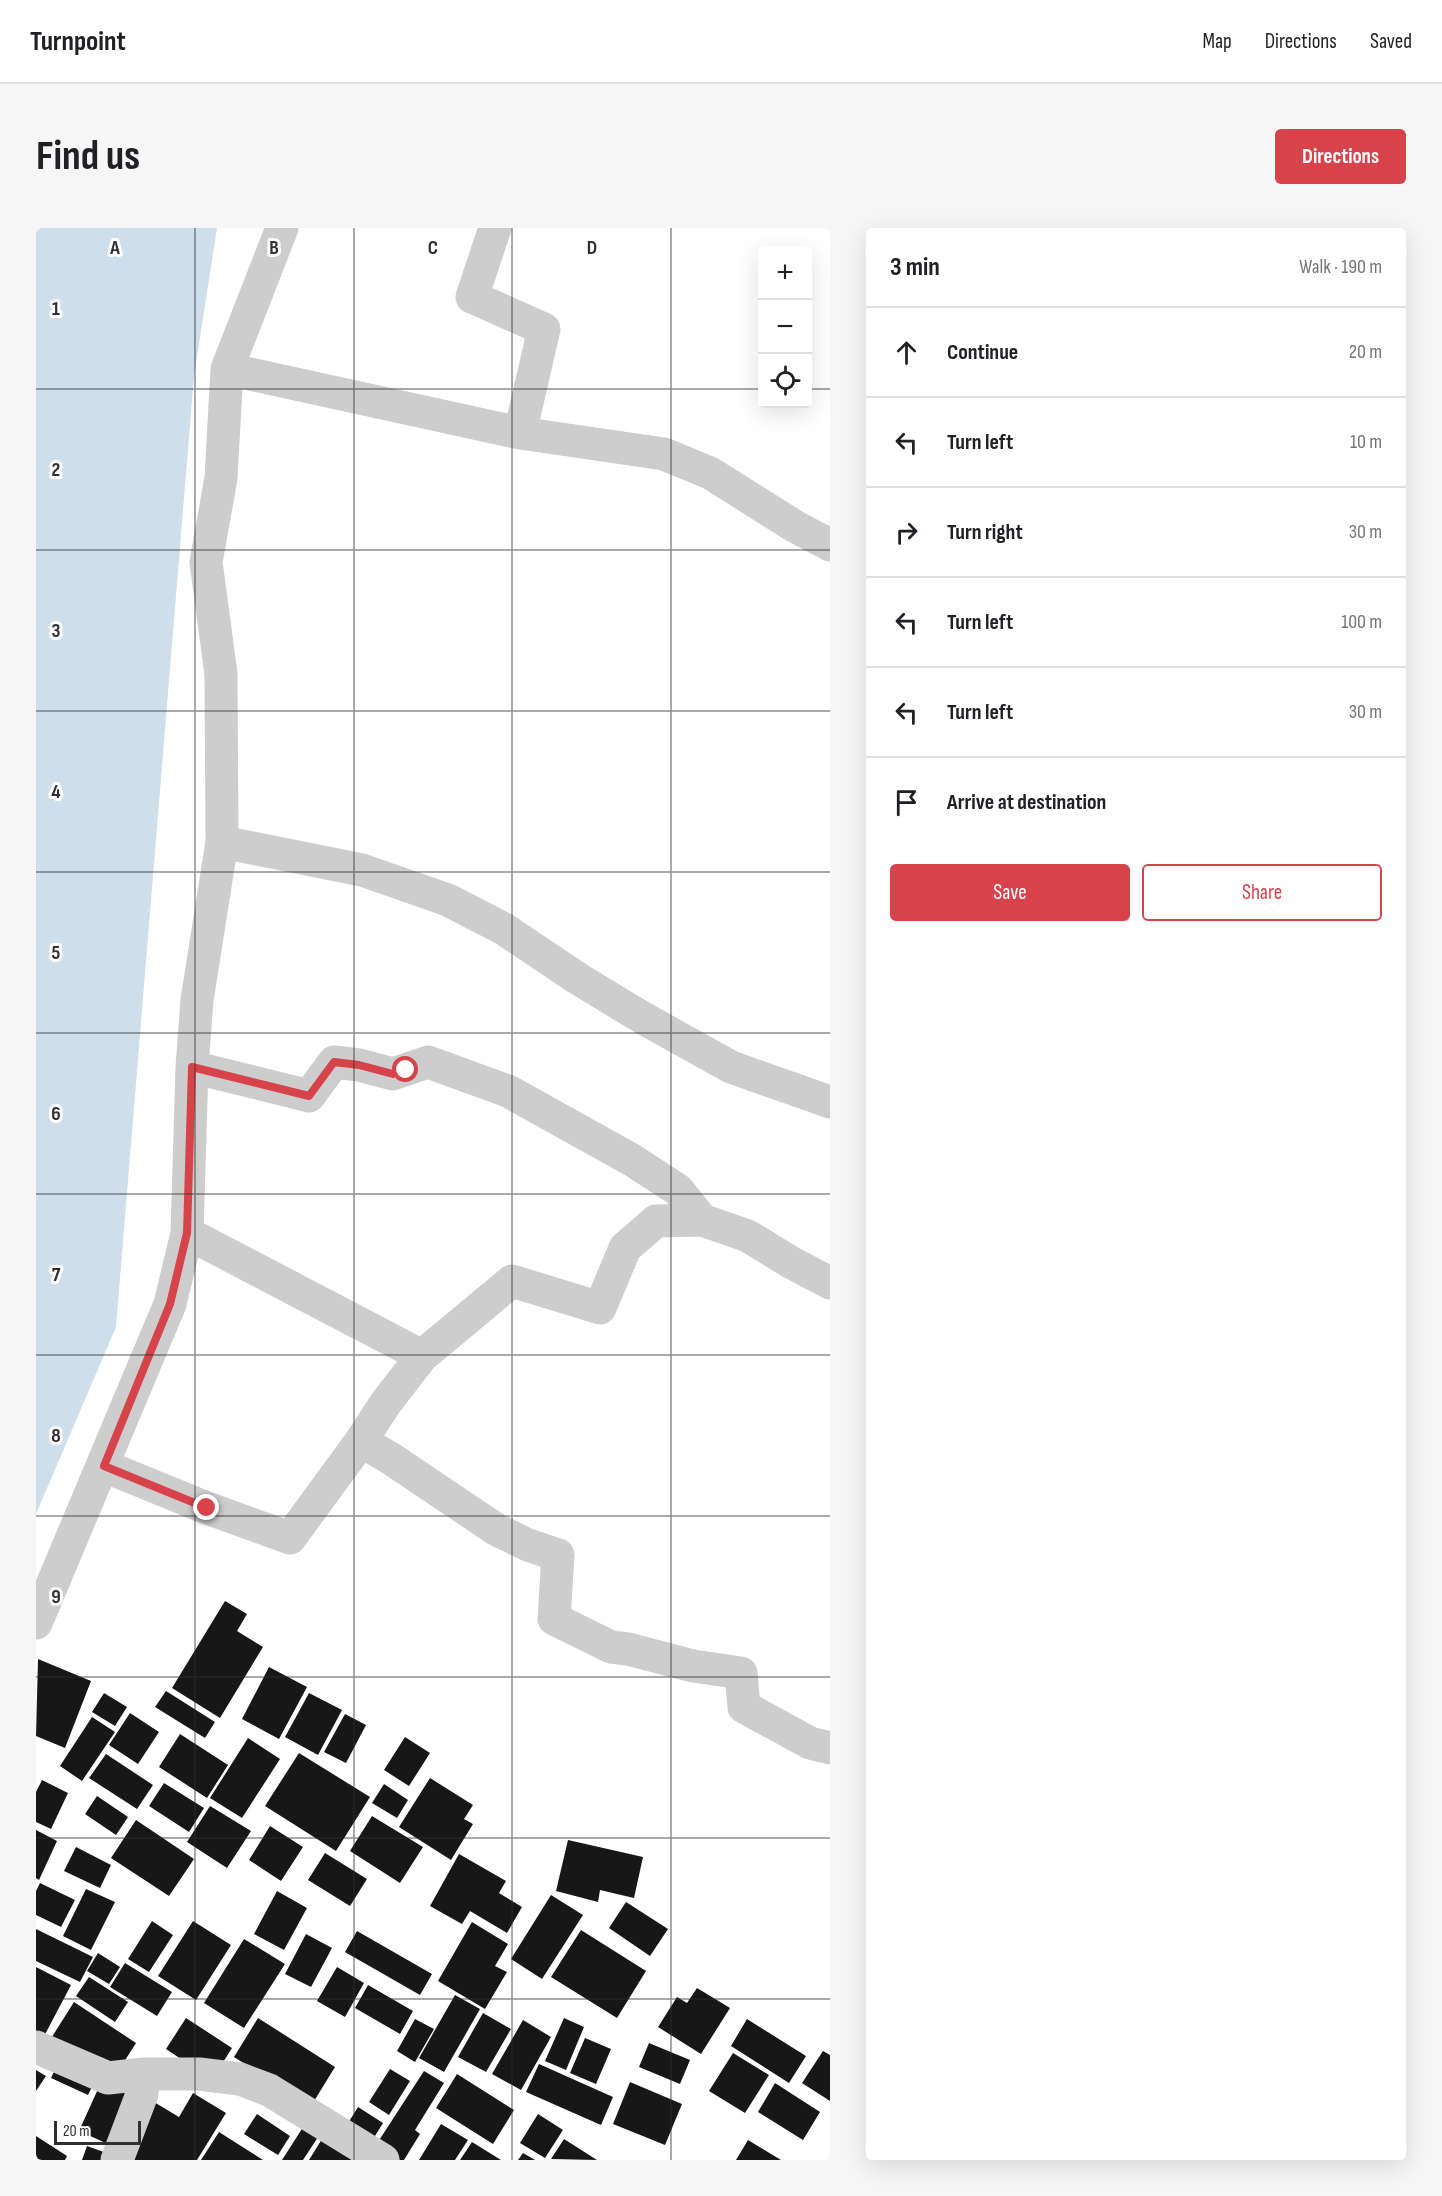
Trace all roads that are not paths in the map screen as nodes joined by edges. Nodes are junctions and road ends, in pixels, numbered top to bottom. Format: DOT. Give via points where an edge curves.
graph roads {
  1 [pos="282,228"];
  2 [pos="495,228"];
  3 [pos="227,369"];
  4 [pos="520,433"];
  5 [pos="830,545"];
  6 [pos="222,842"];
  7 [pos="192,1067"];
  8 [pos="830,1102"];
  9 [pos="702,1220"];
  10 [pos="187,1233"];
  11 [pos="830,1282"];
  12 [pos="422,1356"];
  13 [pos="361,1441"];
  14 [pos="104,1466"];
  15 [pos="36,1623"];
  16 [pos="830,1748"];
  17 [pos="36,2047"];
  18 [pos="144,2074"];
  19 [pos="117,2160"];
  20 [pos="383,2160"];
  1 -- 3 [label="street"];
  2 -- 4 [label="street" via="472,297 544,329"];
  3 -- 4 [label="street"];
  3 -- 6 [label="street" via="221,478 206,562 221,674"];
  4 -- 5 [label="street" via="664,454 710,473"];
  6 -- 7 [label="street" via="197,1000"];
  6 -- 8 [label="street" via="362,870 448,900 504,929 624,1006 731,1067"];
  7 -- 9 [label="street" via="309,1096 334,1062 393,1074 428,1062 508,1091 568,1123 678,1190"];
  7 -- 10 [label="street"];
  9 -- 11 [label="street" via="748,1236"];
  9 -- 12 [label="street" via="656,1221 625,1248 600,1308 512,1281"];
  10 -- 12 [label="street"];
  10 -- 14 [label="street" via="170,1304"];
  12 -- 13 [label="street"];
  13 -- 14 [label="street" via="290,1538"];
  13 -- 16 [label="street" via="496,1530 558,1555 554,1619 611,1647 741,1673 744,1707 810,1743"];
  14 -- 15 [label="street"];
  17 -- 18 [label="street" via="108,2078"];
  18 -- 19 [label="street" via="142,2094"];
  18 -- 20 [label="street" via="240,2079 279,2096"];
}
